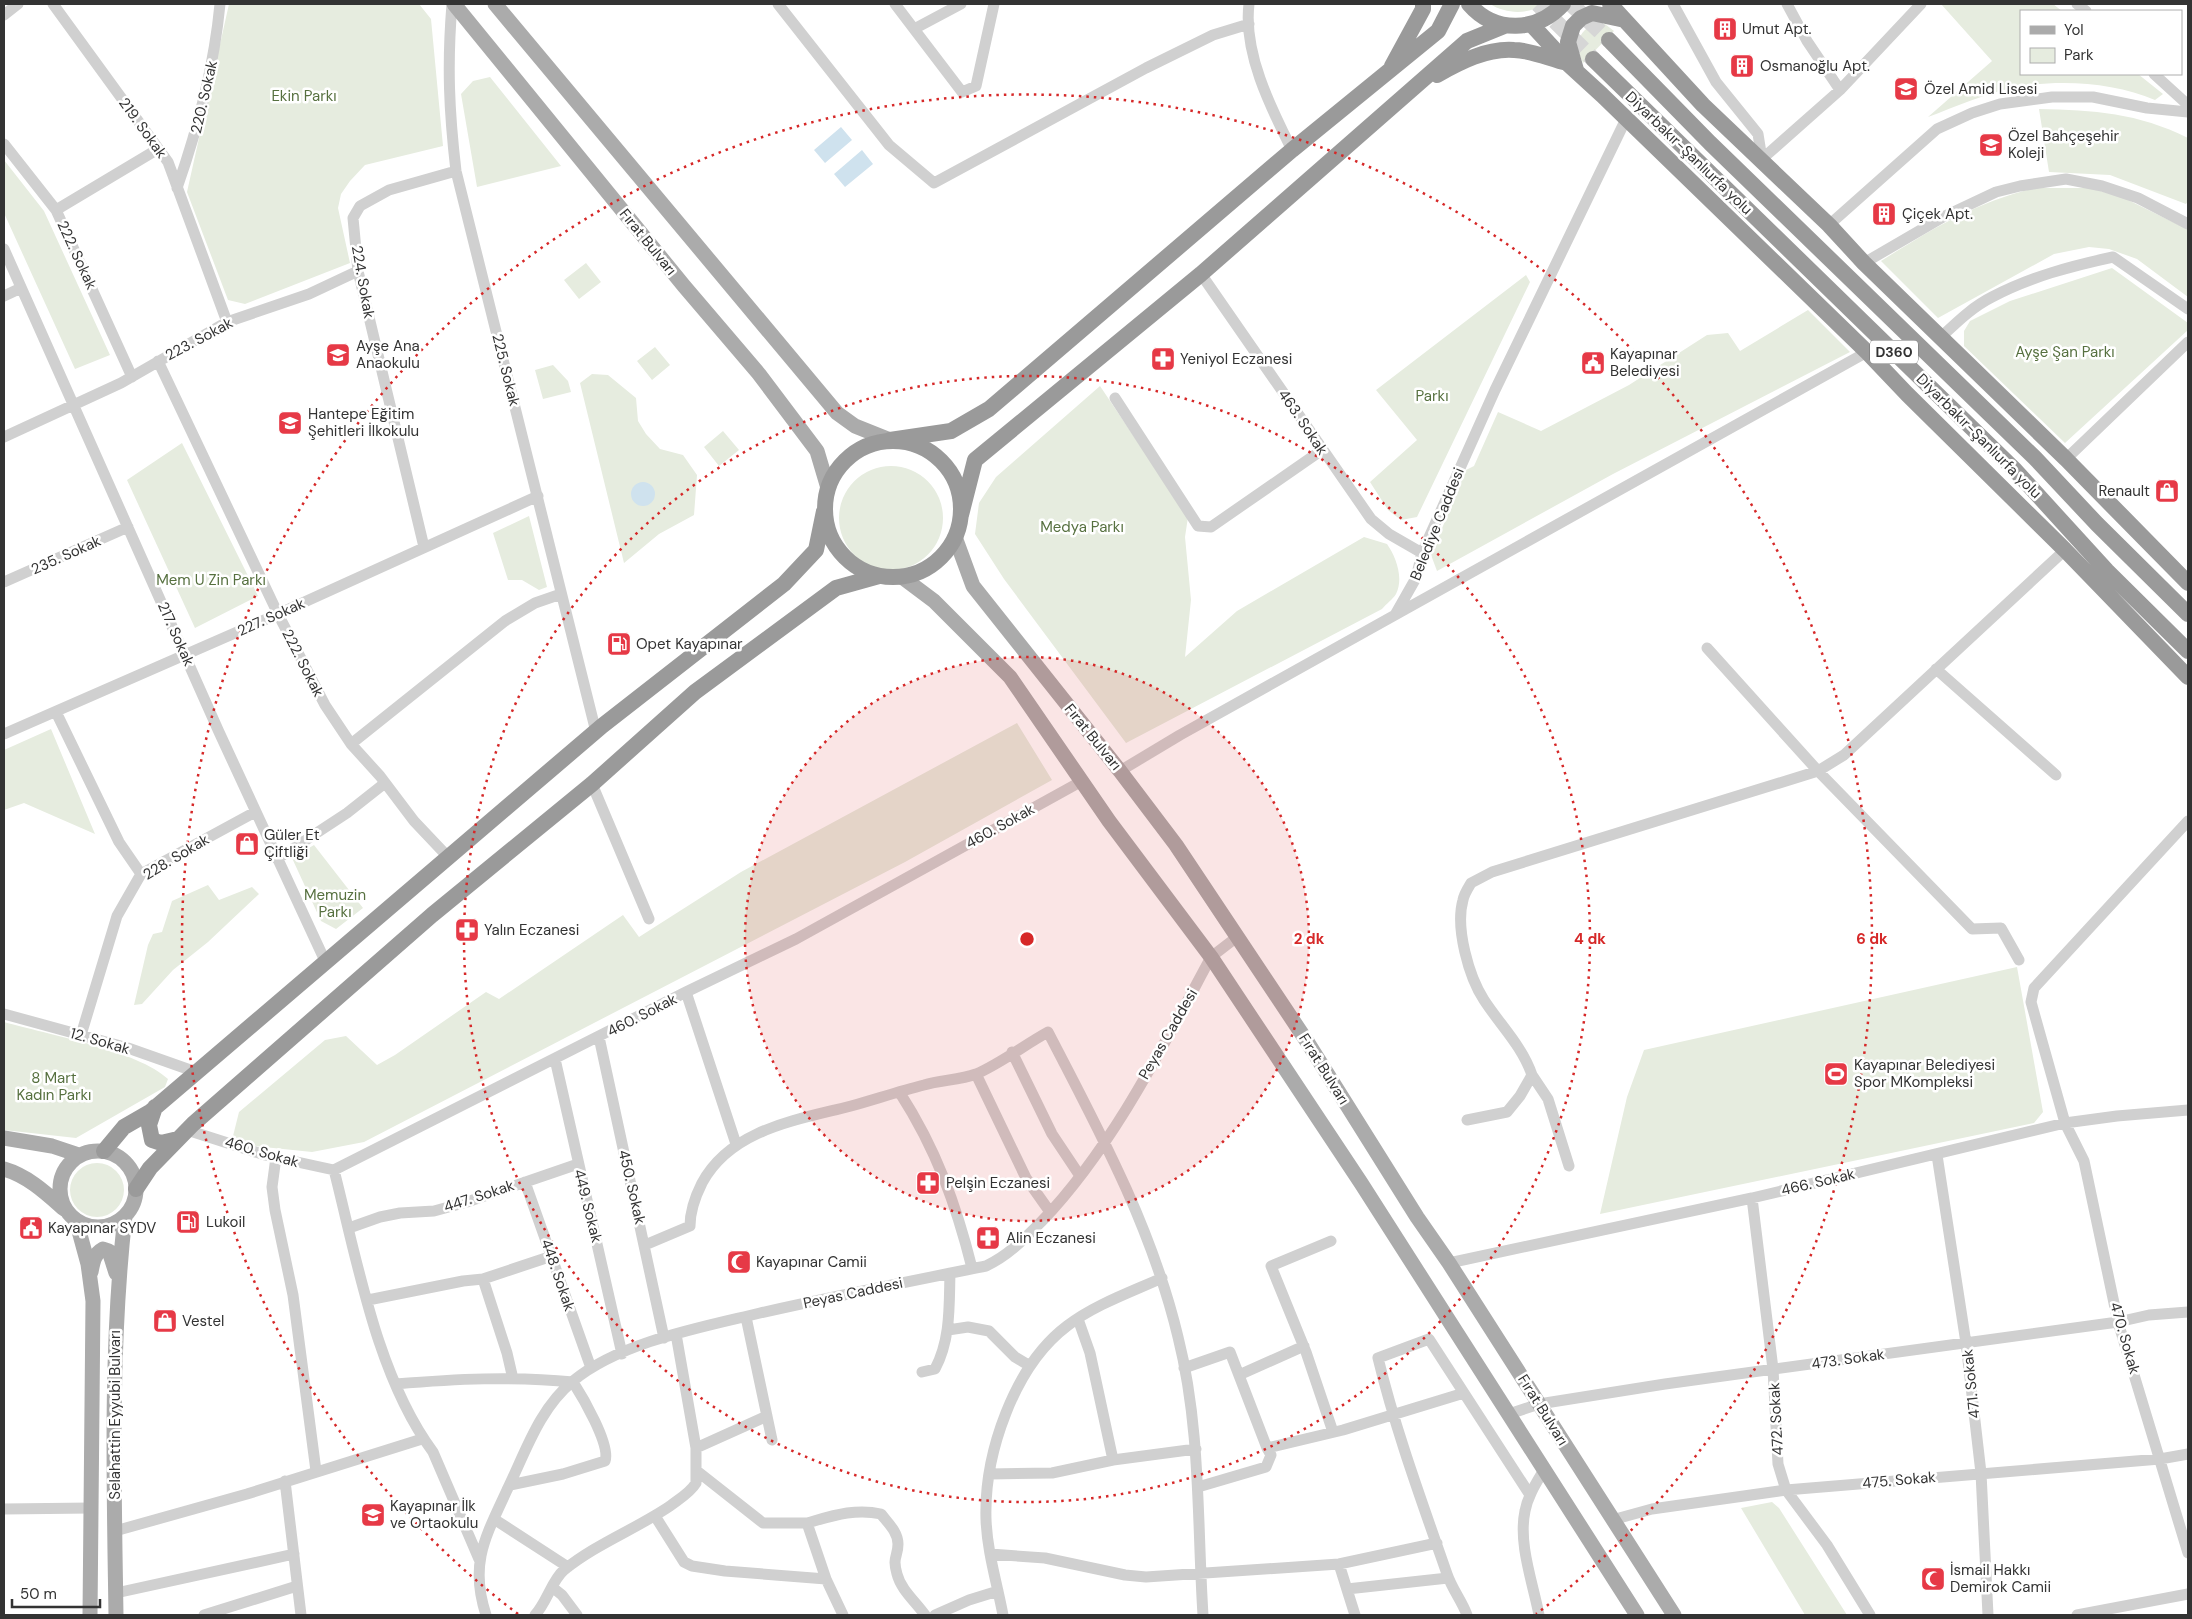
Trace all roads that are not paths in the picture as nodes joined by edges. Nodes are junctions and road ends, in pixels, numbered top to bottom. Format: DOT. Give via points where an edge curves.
graph roads {
  1 [pos="18,4"];
  2 [pos="53,4"];
  3 [pos="220,4"];
  4 [pos="453,4"];
  5 [pos="495,4"];
  6 [pos="778,4"];
  7 [pos="895,4"];
  8 [pos="961,4"];
  9 [pos="994,4"];
  10 [pos="1249,4"];
  11 [pos="1423,4"];
  12 [pos="1452,4"];
  13 [pos="1469,4"];
  14 [pos="1563,4"];
  15 [pos="1610,4"];
  16 [pos="1673,4"];
  17 [pos="1787,4"];
  18 [pos="1921,4"];
  19 [pos="1625,12"];
  20 [pos="4,15"];
  21 [pos="1249,24"];
  22 [pos="1531,24"];
  23 [pos="1504,26"];
  24 [pos="914,29"];
  25 [pos="1609,40"];
  26 [pos="1593,59"];
  27 [pos="1572,68"];
  28 [pos="1388,74"];
  29 [pos="2155,75"];
  30 [pos="1411,90"];
  31 [pos="1840,90"];
  32 [pos="2188,105"];
  33 [pos="2188,112"];
  34 [pos="1626,119"];
  35 [pos="4,144"];
  36 [pos="158,149"];
  37 [pos="1292,150"];
  38 [pos="1762,159"];
  39 [pos="456,171"];
  40 [pos="177,188"];
  41 [pos="56,210"];
  42 [pos="2187,220"];
  43 [pos="1829,225"];
  44 [pos="4,249"];
  45 [pos="1864,263"];
  46 [pos="358,272"];
  47 [pos="1201,274"];
  48 [pos="21,288"];
  49 [pos="4,296"];
  50 [pos="2188,309"];
  51 [pos="227,322"];
  52 [pos="1940,338"];
  53 [pos="2188,342"];
  54 [pos="1867,352"];
  55 [pos="158,361"];
  56 [pos="132,377"];
  57 [pos="1966,390"];
  58 [pos="1115,398"];
  59 [pos="74,407"];
  60 [pos="2026,421"];
  61 [pos="4,438"];
  62 [pos="890,440"];
  63 [pos="1322,450"];
  64 [pos="2066,459"];
  65 [pos="1978,463"];
  66 [pos="2014,469"];
  67 [pos="828,488"];
  68 [pos="538,496"];
  69 [pos="824,511"];
  70 [pos="961,515"];
  71 [pos="128,527"];
  72 [pos="955,537"];
  73 [pos="424,547"];
  74 [pos="2065,550"];
  75 [pos="1422,553"];
  76 [pos="880,576"];
  77 [pos="902,577"];
  78 [pos="4,582"];
  79 [pos="2188,583"];
  80 [pos="561,594"];
  81 [pos="278,614"];
  82 [pos="2188,614"];
  83 [pos="1395,616"];
  84 [pos="1707,648"];
  85 [pos="2188,651"];
  86 [pos="185,655"];
  87 [pos="1936,669"];
  88 [pos="2188,676"];
  89 [pos="56,712"];
  90 [pos="596,732"];
  91 [pos="4,734"];
  92 [pos="351,744"];
  93 [pos="1120,771"];
  94 [pos="1818,771"];
  95 [pos="2056,775"];
  96 [pos="1082,781"];
  97 [pos="385,783"];
  98 [pos="592,784"];
  99 [pos="255,812"];
  100 [pos="2188,821"];
  101 [pos="450,858"];
  102 [pos="277,859"];
  103 [pos="141,874"];
  104 [pos="648,919"];
  105 [pos="1237,937"];
  106 [pos="1211,957"];
  107 [pos="2019,960"];
  108 [pos="326,963"];
  109 [pos="686,992"];
  110 [pos="4,1014"];
  111 [pos="82,1035"];
  112 [pos="599,1037"];
  113 [pos="1012,1052"];
  114 [pos="555,1059"];
  115 [pos="196,1072"];
  116 [pos="976,1074"];
  117 [pos="1532,1075"];
  118 [pos="900,1093"];
  119 [pos="155,1107"];
  120 [pos="2188,1110"];
  121 [pos="1467,1120"];
  122 [pos="2065,1123"];
  123 [pos="183,1135"];
  124 [pos="4,1138"];
  125 [pos="1105,1143"];
  126 [pos="736,1144"];
  127 [pos="104,1151"];
  128 [pos="1937,1155"];
  129 [pos="79,1156"];
  130 [pos="276,1157"];
  131 [pos="578,1164"];
  132 [pos="1569,1166"];
  133 [pos="4,1169"];
  134 [pos="334,1170"];
  135 [pos="1080,1176"];
  136 [pos="525,1182"];
  137 [pos="136,1189"];
  138 [pos="1752,1198"];
  139 [pos="1050,1212"];
  140 [pos="125,1216"];
  141 [pos="72,1217"];
  142 [pos="349,1228"];
  143 [pos="1331,1241"];
  144 [pos="646,1246"];
  145 [pos="552,1256"];
  146 [pos="1449,1263"];
  147 [pos="972,1268"];
  148 [pos="950,1273"];
  149 [pos="1162,1278"];
  150 [pos="118,1279"];
  151 [pos="483,1279"];
  152 [pos="90,1280"];
  153 [pos="368,1300"];
  154 [pos="2188,1312"];
  155 [pos="746,1317"];
  156 [pos="1078,1319"];
  157 [pos="2118,1322"];
  158 [pos="948,1330"];
  159 [pos="676,1334"];
  160 [pos="664,1338"];
  161 [pos="1966,1342"];
  162 [pos="1304,1346"];
  163 [pos="622,1354"];
  164 [pos="1030,1366"];
  165 [pos="591,1368"];
  166 [pos="1184,1368"];
  167 [pos="1773,1369"];
  168 [pos="922,1372"];
  169 [pos="1239,1375"];
  170 [pos="513,1378"];
  171 [pos="572,1382"];
  172 [pos="396,1384"];
  173 [pos="1464,1393"];
  174 [pos="1539,1404"];
  175 [pos="1509,1414"];
  176 [pos="1392,1415"];
  177 [pos="767,1416"];
  178 [pos="1333,1432"];
  179 [pos="422,1439"];
  180 [pos="772,1440"];
  181 [pos="696,1448"];
  182 [pos="1267,1448"];
  183 [pos="1196,1449"];
  184 [pos="2188,1454"];
  185 [pos="2160,1459"];
  186 [pos="1113,1460"];
  187 [pos="1545,1468"];
  188 [pos="316,1471"];
  189 [pos="697,1471"];
  190 [pos="1981,1473"];
  191 [pos="989,1474"];
  192 [pos="285,1481"];
  193 [pos="510,1485"];
  194 [pos="1198,1487"];
  195 [pos="1786,1490"];
  196 [pos="1530,1495"];
  197 [pos="91,1508"];
  198 [pos="4,1509"];
  199 [pos="655,1516"];
  200 [pos="494,1519"];
  201 [pos="1612,1520"];
  202 [pos="808,1522"];
  203 [pos="115,1531"];
  204 [pos="1437,1543"];
  205 [pos="294,1554"];
  206 [pos="990,1554"];
  207 [pos="2188,1554"];
  208 [pos="479,1559"];
  209 [pos="1339,1564"];
  210 [pos="568,1568"];
  211 [pos="1201,1573"];
  212 [pos="1448,1578"];
  213 [pos="826,1579"];
  214 [pos="298,1586"];
  215 [pos="552,1587"];
  216 [pos="1347,1589"];
  217 [pos="998,1591"];
  218 [pos="116,1593"];
  219 [pos="2188,1594"];
  220 [pos="90,1615"];
  221 [pos="116,1615"];
  222 [pos="204,1615"];
  223 [pos="301,1615"];
  224 [pos="486,1615"];
  225 [pos="536,1615"];
  226 [pos="578,1615"];
  227 [pos="843,1615"];
  228 [pos="925,1615"];
  229 [pos="936,1615"];
  230 [pos="1003,1615"];
  231 [pos="1203,1615"];
  232 [pos="1355,1615"];
  233 [pos="1467,1615"];
  234 [pos="1539,1615"];
  235 [pos="1638,1615"];
  236 [pos="1674,1615"];
  237 [pos="1870,1615"];
  238 [pos="1988,1615"];
  239 [pos="2077,1615"];
  1 -- 20 [label="street"];
  2 -- 36 [label="street, 219. Sokak"];
  3 -- 40 [label="street, 220. Sokak" via="216,46 203,104"];
  4 -- 39 [label="street, 225. Sokak" via="448,56"];
  4 -- 67 [label="main road, Fırat Bulvarı" via="759,374 816,450"];
  5 -- 62 [label="main road" via="837,413 855,426"];
  6 -- 21 [label="street" via="889,145 934,183 1146,68 1212,35"];
  7 -- 24 [label="street"];
  8 -- 24 [label="street"];
  9 -- 24 [label="street" via="976,86 962,92"];
  10 -- 21 [label="street"];
  11 -- 28 [label="highway"];
  12 -- 28 [label="highway" via="1438,31"];
  13 -- 23 [label="highway" via="1489,20"];
  14 -- 22 [label="highway" via="1554,14"];
  15 -- 19 [label="highway"];
  16 -- 38 [label="street" via="1716,82 1758,134"];
  17 -- 31 [label="street"];
  18 -- 31 [label="street"];
  19 -- 27 [label="highway" via="1592,13 1573,26 1568,42"];
  19 -- 38 [label="highway" via="1648,46 1703,105"];
  21 -- 37 [label="street" via="1266,100"];
  22 -- 23 [label="highway"];
  22 -- 27 [label="highway"];
  23 -- 30 [label="highway" via="1467,41"];
  25 -- 57 [label="highway, Diyarbakır-Şanlıurfa yolu / D360" via="1710,143"];
  26 -- 66 [label="highway, Diyarbakır-Şanlıurfa yolu / D360"];
  27 -- 30 [label="highway" via="1516,50 1500,50 1480,54"];
  27 -- 34 [label="highway"];
  28 -- 37 [label="highway"];
  29 -- 32 [label="street"];
  30 -- 47 [label="highway"];
  31 -- 38 [label="street"];
  33 -- 43 [label="street" via="2093,97 2052,97 2000,104 1937,129"];
  34 -- 54 [label="highway"];
  34 -- 75 [label="street, Belediye Caddesi" via="1495,390"];
  35 -- 41 [label="street, 222. Sokak"];
  36 -- 40 [label="street, 219. Sokak" via="168,162"];
  36 -- 41 [label="street"];
  37 -- 62 [label="highway" via="989,409 951,430"];
  38 -- 43 [label="highway"];
  39 -- 46 [label="street, 224. Sokak" via="389,190 360,206 352,218"];
  39 -- 68 [label="street, 225. Sokak"];
  40 -- 51 [label="street, 219. Sokak"];
  41 -- 56 [label="street, 222. Sokak"];
  42 -- 45 [label="street" via="2138,198 2066,179 1996,192 1943,217"];
  43 -- 45 [label="highway"];
  44 -- 48 [label="street, 217. Sokak"];
  45 -- 52 [label="highway"];
  46 -- 51 [label="street, 223. Sokak" via="309,294"];
  46 -- 73 [label="street, 224. Sokak"];
  47 -- 63 [label="street, 463. Sokak"];
  47 -- 70 [label="highway" via="975,460"];
  48 -- 49 [label="street"];
  48 -- 59 [label="street, 217. Sokak"];
  50 -- 52 [label="street" via="2113,257 2058,269 1991,297"];
  51 -- 55 [label="street, 223. Sokak"];
  52 -- 60 [label="highway"];
  53 -- 64 [label="street"];
  54 -- 65 [label="highway"];
  54 -- 83 [label="street"];
  55 -- 56 [label="street, 223. Sokak"];
  55 -- 81 [label="street, 222. Sokak"];
  56 -- 59 [label="street, 223. Sokak"];
  57 -- 60 [label="highway"];
  57 -- 82 [label="highway, Diyarbakır-Şanlıurfa yolu / D360"];
  58 -- 63 [label="street" via="1198,526 1211,527"];
  59 -- 61 [label="street, 223. Sokak"];
  59 -- 71 [label="street, 217. Sokak"];
  60 -- 64 [label="highway"];
  62 -- 67 [label="highway" via="869,444 851,454 837,469"];
  62 -- 70 [label="highway" via="913,443 934,454 950,471 959,492"];
  63 -- 75 [label="street, 463. Sokak" via="1371,519"];
  64 -- 79 [label="highway"];
  65 -- 66 [label="highway"];
  65 -- 74 [label="highway"];
  66 -- 85 [label="highway, Diyarbakır-Şanlıurfa yolu / D360" via="2107,571"];
  67 -- 69 [label="highway"];
  68 -- 73 [label="street, 227. Sokak"];
  68 -- 80 [label="street, 225. Sokak"];
  69 -- 76 [label="highway" via="829,533 840,553 858,568"];
  69 -- 90 [label="highway" via="816,550 784,584"];
  70 -- 72 [label="highway"];
  71 -- 78 [label="street, 235. Sokak"];
  71 -- 86 [label="street, 217. Sokak"];
  72 -- 77 [label="highway" via="943,556 924,570"];
  72 -- 93 [label="main road, Fırat Bulvarı" via="973,586"];
  73 -- 81 [label="street, 227. Sokak"];
  74 -- 87 [label="street"];
  74 -- 88 [label="highway"];
  75 -- 83 [label="street, Belediye Caddesi" via="1416,578"];
  76 -- 77 [label="highway"];
  76 -- 98 [label="highway" via="836,588 695,692"];
  77 -- 96 [label="main road, Fırat Bulvarı" via="934,601 1010,677"];
  80 -- 90 [label="street, 225. Sokak"];
  80 -- 92 [label="street" via="535,603 505,621"];
  81 -- 86 [label="street, 227. Sokak"];
  81 -- 92 [label="street, 222. Sokak" via="325,705"];
  83 -- 93 [label="street"];
  84 -- 94 [label="street"];
  86 -- 89 [label="street, 227. Sokak"];
  86 -- 99 [label="street, 217. Sokak"];
  87 -- 94 [label="street" via="1844,756"];
  87 -- 95 [label="street"];
  89 -- 91 [label="street, 227. Sokak"];
  89 -- 103 [label="street" via="119,842"];
  90 -- 101 [label="highway"];
  92 -- 97 [label="street, 222. Sokak"];
  93 -- 105 [label="main road, Fırat Bulvarı" via="1176,845"];
  94 -- 107 [label="street" via="1972,929 2001,928"];
  94 -- 117 [label="street" via="1501,870 1471,883 1462,901 1460,928 1472,976 1484,1000 1526,1056"];
  96 -- 106 [label="main road, Fırat Bulvarı"];
  96 -- 109 [label="street, 460. Sokak" via="796,940"];
  97 -- 101 [label="street, 222. Sokak" via="414,822"];
  97 -- 102 [label="street" via="347,813"];
  98 -- 104 [label="street"];
  98 -- 123 [label="highway" via="432,915"];
  99 -- 102 [label="street, 217. Sokak"];
  99 -- 103 [label="street, 228. Sokak"];
  100 -- 122 [label="street, 470. Sokak" via="2034,988 2031,1002"];
  101 -- 108 [label="highway"];
  102 -- 108 [label="street, 217. Sokak"];
  103 -- 111 [label="street, 228. Sokak" via="117,916"];
  105 -- 106 [label="street, Peyas Caddesi"];
  105 -- 146 [label="main road, Fırat Bulvarı"];
  106 -- 125 [label="street, Peyas Caddesi"];
  106 -- 175 [label="main road, Fırat Bulvarı"];
  108 -- 115 [label="highway"];
  109 -- 112 [label="street, 460. Sokak"];
  109 -- 126 [label="street"];
  110 -- 111 [label="street, 12. Sokak"];
  111 -- 115 [label="street, 12. Sokak"];
  112 -- 114 [label="street, 460. Sokak"];
  112 -- 144 [label="street, 450. Sokak"];
  113 -- 116 [label="street"];
  113 -- 125 [label="street" via="1048,1032"];
  113 -- 135 [label="street" via="1052,1134"];
  114 -- 131 [label="street, 449. Sokak"];
  114 -- 134 [label="street, 460. Sokak"];
  115 -- 119 [label="highway"];
  116 -- 118 [label="street"];
  116 -- 139 [label="street" via="1026,1178"];
  117 -- 121 [label="street" via="1507,1112"];
  117 -- 132 [label="street" via="1548,1099"];
  118 -- 126 [label="street" via="792,1121"];
  118 -- 147 [label="street" via="943,1173"];
  119 -- 123 [label="highway" via="148,1125 152,1140 161,1143"];
  119 -- 127 [label="highway" via="124,1127"];
  120 -- 122 [label="street, 466. Sokak"];
  122 -- 128 [label="street, 466. Sokak"];
  122 -- 157 [label="street, 470. Sokak" via="2084,1161"];
  123 -- 130 [label="street, 460. Sokak"];
  123 -- 137 [label="highway" via="150,1168"];
  124 -- 129 [label="main road" via="52,1146"];
  125 -- 135 [label="street, Peyas Caddesi"];
  125 -- 149 [label="street" via="1142,1223"];
  126 -- 144 [label="street" via="717,1160 708,1174 690,1216 690,1226"];
  127 -- 129 [label="main road"];
  127 -- 137 [label="main road" via="114,1154 130,1169"];
  128 -- 138 [label="street, 466. Sokak"];
  128 -- 161 [label="street, 471. Sokak"];
  129 -- 141 [label="main road" via="70,1163 60,1183 60,1195"];
  130 -- 134 [label="street, 460. Sokak"];
  130 -- 188 [label="street" via="272,1187 293,1296"];
  131 -- 136 [label="street, 447. Sokak"];
  131 -- 163 [label="street, 449. Sokak"];
  133 -- 141 [label="main road" via="31,1182"];
  134 -- 142 [label="street"];
  135 -- 139 [label="street, Peyas Caddesi"];
  136 -- 142 [label="street, 447. Sokak" via="467,1202 387,1216"];
  136 -- 145 [label="street, 448. Sokak"];
  137 -- 140 [label="main road" via="135,1199"];
  138 -- 146 [label="street, 466. Sokak"];
  138 -- 167 [label="street, 472. Sokak"];
  139 -- 147 [label="street, Peyas Caddesi" via="1013,1250 986,1266"];
  140 -- 141 [label="main road" via="96,1227"];
  140 -- 150 [label="main road, Selahattin Eyyubi Bulvarı"];
  141 -- 152 [label="main road, Selahattin Eyyubi Bulvarı"];
  142 -- 153 [label="street"];
  143 -- 162 [label="street" via="1271,1266"];
  144 -- 160 [label="street, 450. Sokak"];
  145 -- 151 [label="street"];
  145 -- 165 [label="street, 448. Sokak"];
  146 -- 174 [label="main road, Fırat Bulvarı"];
  147 -- 148 [label="street, Peyas Caddesi"];
  148 -- 155 [label="street, Peyas Caddesi"];
  148 -- 158 [label="street"];
  149 -- 156 [label="street"];
  149 -- 166 [label="street"];
  150 -- 152 [label="main road" via="112,1258 103,1248 93,1259"];
  150 -- 203 [label="main road, Selahattin Eyyubi Bulvarı" via="114,1384"];
  151 -- 153 [label="street"];
  151 -- 170 [label="street"];
  152 -- 197 [label="main road, Selahattin Eyyubi Bulvarı" via="93,1301"];
  153 -- 172 [label="street" via="383,1353"];
  154 -- 157 [label="street, 473. Sokak" via="2149,1315"];
  155 -- 159 [label="street, Peyas Caddesi"];
  155 -- 177 [label="street"];
  156 -- 164 [label="street" via="1047,1343"];
  156 -- 186 [label="street" via="1090,1353"];
  157 -- 161 [label="street, 473. Sokak"];
  157 -- 185 [label="street, 470. Sokak"];
  158 -- 164 [label="street" via="968,1328 989,1332 1015,1357"];
  158 -- 168 [label="street" via="935,1369"];
  159 -- 160 [label="street, Peyas Caddesi"];
  159 -- 181 [label="street"];
  160 -- 163 [label="street, Peyas Caddesi"];
  161 -- 167 [label="street, 473. Sokak"];
  161 -- 190 [label="street, 471. Sokak"];
  162 -- 169 [label="street"];
  162 -- 178 [label="street"];
  163 -- 165 [label="street, Peyas Caddesi"];
  164 -- 191 [label="street" via="1009,1408"];
  165 -- 171 [label="street, Peyas Caddesi"];
  166 -- 169 [label="street" via="1230,1352"];
  166 -- 183 [label="street"];
  167 -- 174 [label="street, 473. Sokak"];
  167 -- 195 [label="street, 472. Sokak" via="1778,1464"];
  169 -- 182 [label="street"];
  170 -- 171 [label="street"];
  170 -- 172 [label="street" via="463,1378"];
  171 -- 193 [label="street, Peyas Caddesi" via="547,1410 525,1446"];
  171 -- 193 [label="street" via="586,1401 607,1455 605,1461"];
  172 -- 179 [label="street"];
  173 -- 176 [label="street"];
  173 -- 176 [label="street" via="1429,1339 1378,1358"];
  173 -- 196 [label="street"];
  174 -- 175 [label="street, 473. Sokak"];
  174 -- 201 [label="main road, Fırat Bulvarı"];
  175 -- 187 [label="main road, Fırat Bulvarı"];
  176 -- 178 [label="street"];
  176 -- 204 [label="street"];
  177 -- 180 [label="street"];
  177 -- 181 [label="street"];
  178 -- 182 [label="street"];
  179 -- 188 [label="street"];
  179 -- 208 [label="street" via="433,1452"];
  181 -- 189 [label="street"];
  182 -- 194 [label="street" via="1271,1455 1266,1467"];
  183 -- 186 [label="street"];
  183 -- 194 [label="street"];
  184 -- 185 [label="street, 475. Sokak"];
  185 -- 190 [label="street, 475. Sokak"];
  185 -- 207 [label="street, 470. Sokak"];
  186 -- 191 [label="street" via="1052,1473"];
  187 -- 196 [label="street"];
  187 -- 235 [label="main road, Fırat Bulvarı"];
  188 -- 192 [label="street"];
  189 -- 199 [label="street" via="692,1489"];
  189 -- 202 [label="street" via="763,1523"];
  190 -- 195 [label="street, 475. Sokak"];
  190 -- 238 [label="street, 471. Sokak"];
  191 -- 206 [label="street" via="986,1519"];
  192 -- 203 [label="street"];
  192 -- 205 [label="street"];
  193 -- 200 [label="street, Peyas Caddesi"];
  194 -- 211 [label="street"];
  195 -- 201 [label="street, 475. Sokak" via="1652,1509"];
  195 -- 237 [label="street, 472. Sokak" via="1827,1545"];
  196 -- 234 [label="street" via="1524,1511 1524,1539"];
  197 -- 198 [label="street"];
  197 -- 220 [label="main road, Selahattin Eyyubi Bulvarı"];
  199 -- 210 [label="street" via="586,1554"];
  199 -- 213 [label="street" via="684,1562 692,1566"];
  200 -- 208 [label="street, Peyas Caddesi" via="484,1538"];
  200 -- 210 [label="street"];
  201 -- 236 [label="main road, Fırat Bulvarı"];
  202 -- 213 [label="street"];
  202 -- 228 [label="street" via="846,1512 881,1514 896,1534 898,1545 894,1558 897,1576"];
  203 -- 218 [label="main road, Selahattin Eyyubi Bulvarı"];
  204 -- 209 [label="street"];
  204 -- 212 [label="street"];
  205 -- 214 [label="street"];
  205 -- 218 [label="street"];
  206 -- 211 [label="street" via="1045,1558 1125,1575"];
  206 -- 217 [label="street"];
  208 -- 224 [label="street, Peyas Caddesi"];
  209 -- 211 [label="street"];
  209 -- 216 [label="street"];
  210 -- 215 [label="street"];
  211 -- 231 [label="street"];
  212 -- 216 [label="street"];
  212 -- 233 [label="street"];
  213 -- 227 [label="street"];
  214 -- 222 [label="street"];
  214 -- 223 [label="street"];
  215 -- 225 [label="street"];
  215 -- 226 [label="street"];
  216 -- 232 [label="street"];
  217 -- 229 [label="street"];
  217 -- 230 [label="street"];
  218 -- 221 [label="main road, Selahattin Eyyubi Bulvarı"];
  219 -- 239 [label="street"];
}
